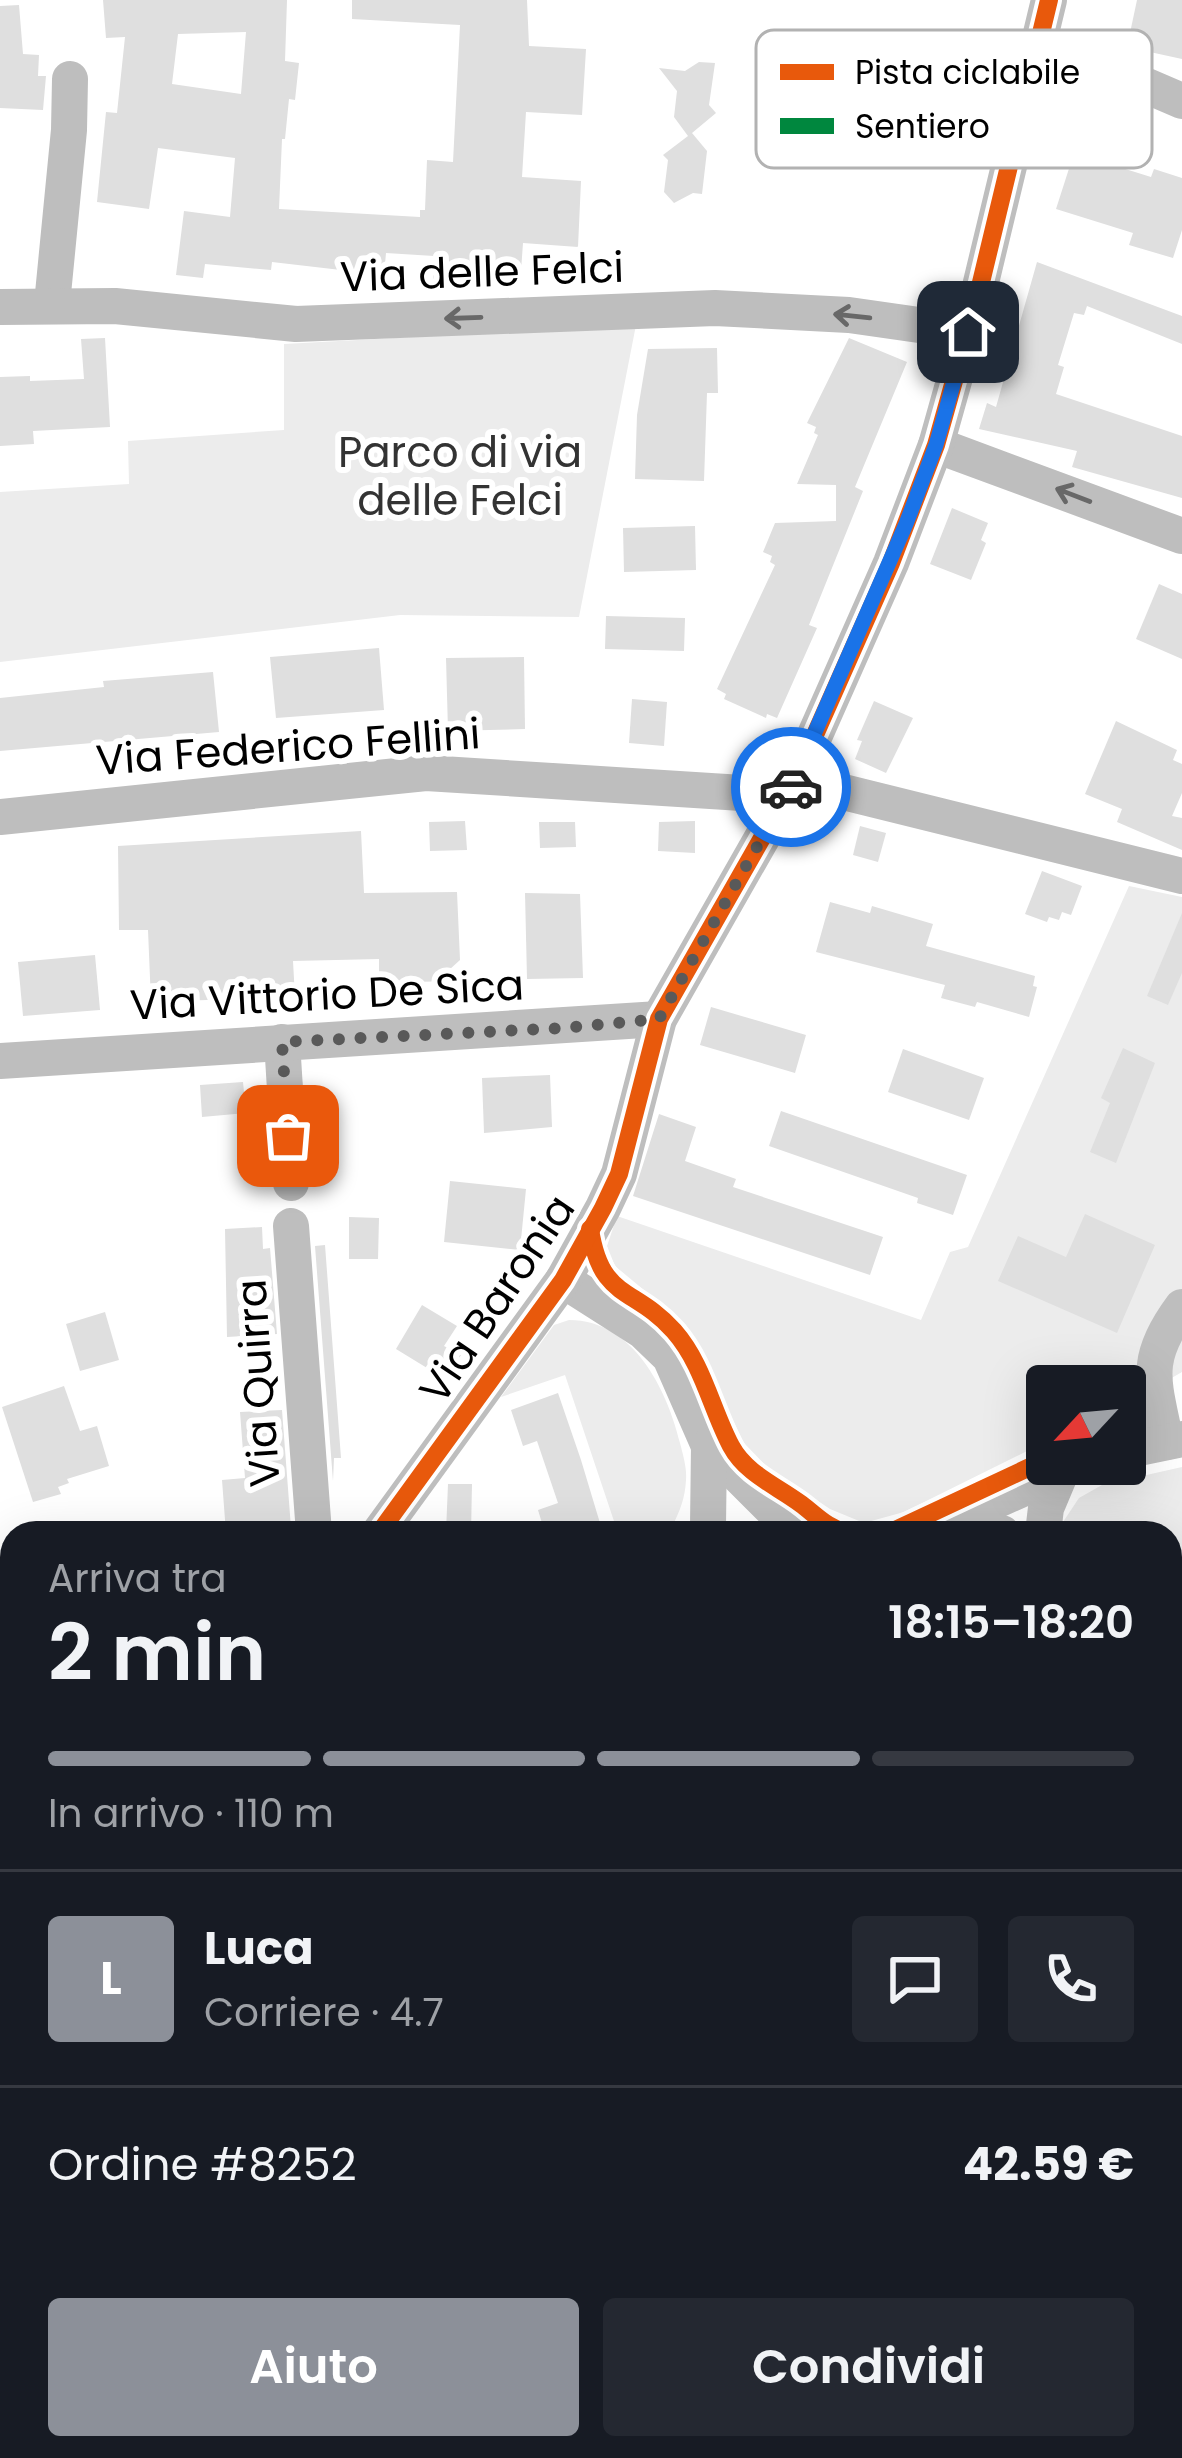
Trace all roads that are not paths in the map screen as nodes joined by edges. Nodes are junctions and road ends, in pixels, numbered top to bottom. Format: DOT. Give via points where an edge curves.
graph roads {
  1 [pos="1051,12"];
  2 [pos="1078,30"];
  3 [pos="70,80"];
  4 [pos="1152,80"];
  5 [pos="1182,100"];
  6 [pos="1011,168"];
  7 [pos="52,304"];
  8 [pos="0,307"];
  9 [pos="968,332"];
  10 [pos="936,445"];
  11 [pos="1182,536"];
  12 [pos="795,780"];
  13 [pos="0,817"];
  14 [pos="1182,876"];
  15 [pos="659,1019"];
  16 [pos="282,1042"];
  17 [pos="0,1060"];
  18 [pos="291,1183"];
  19 [pos="291,1226"];
  20 [pos="563,1280"];
  21 [pos="1182,1307"];
  22 [pos="1167,1372"];
  23 [pos="1174,1441"];
  24 [pos="709,1446"];
  25 [pos="1031,1485"];
  26 [pos="1059,1485"];
  27 [pos="313,1521"];
  28 [pos="388,1521"];
  29 [pos="705,1521"];
  30 [pos="718,1521"];
  31 [pos="781,1521"];
  32 [pos="782,1521"];
  33 [pos="952,1521"];
  34 [pos="1044,1521"];
  1 -- 2 [label="street"];
  3 -- 7 [label="street"];
  4 -- 5 [label="street"];
  6 -- 9 [label="street, Via Baronia"];
  7 -- 8 [label="street, Via delle Felci"];
  9 -- 7 [label="street, Via delle Felci, one-way" via="715,308 296,324"];
  9 -- 10 [label="street, Via Baronia"];
  11 -- 10 [label="street, one-way"];
  10 -- 12 [label="street, Via Baronia"];
  12 -- 13 [label="street, Via Federico Fellini" via="758,794 426,773"];
  12 -- 14 [label="street"];
  12 -- 15 [label="street, Via Baronia"];
  15 -- 16 [label="street, Via Vittorio De Sica"];
  15 -- 20 [label="street, Via Baronia" via="619,1174"];
  16 -- 17 [label="street, Via Vittorio De Sica"];
  16 -- 18 [label="street"];
  19 -- 27 [label="street, Via Quirra"];
  20 -- 24 [label="street" via="670,1358"];
  20 -- 28 [label="street, Via Baronia"];
  21 -- 22 [label="street" via="1160,1336"];
  22 -- 23 [label="street"];
  24 -- 29 [label="street"];
  24 -- 32 [label="street"];
  25 -- 33 [label="street"];
  26 -- 34 [label="street"];
  30 -- 31 [label="street" via="754,1508"];
}
